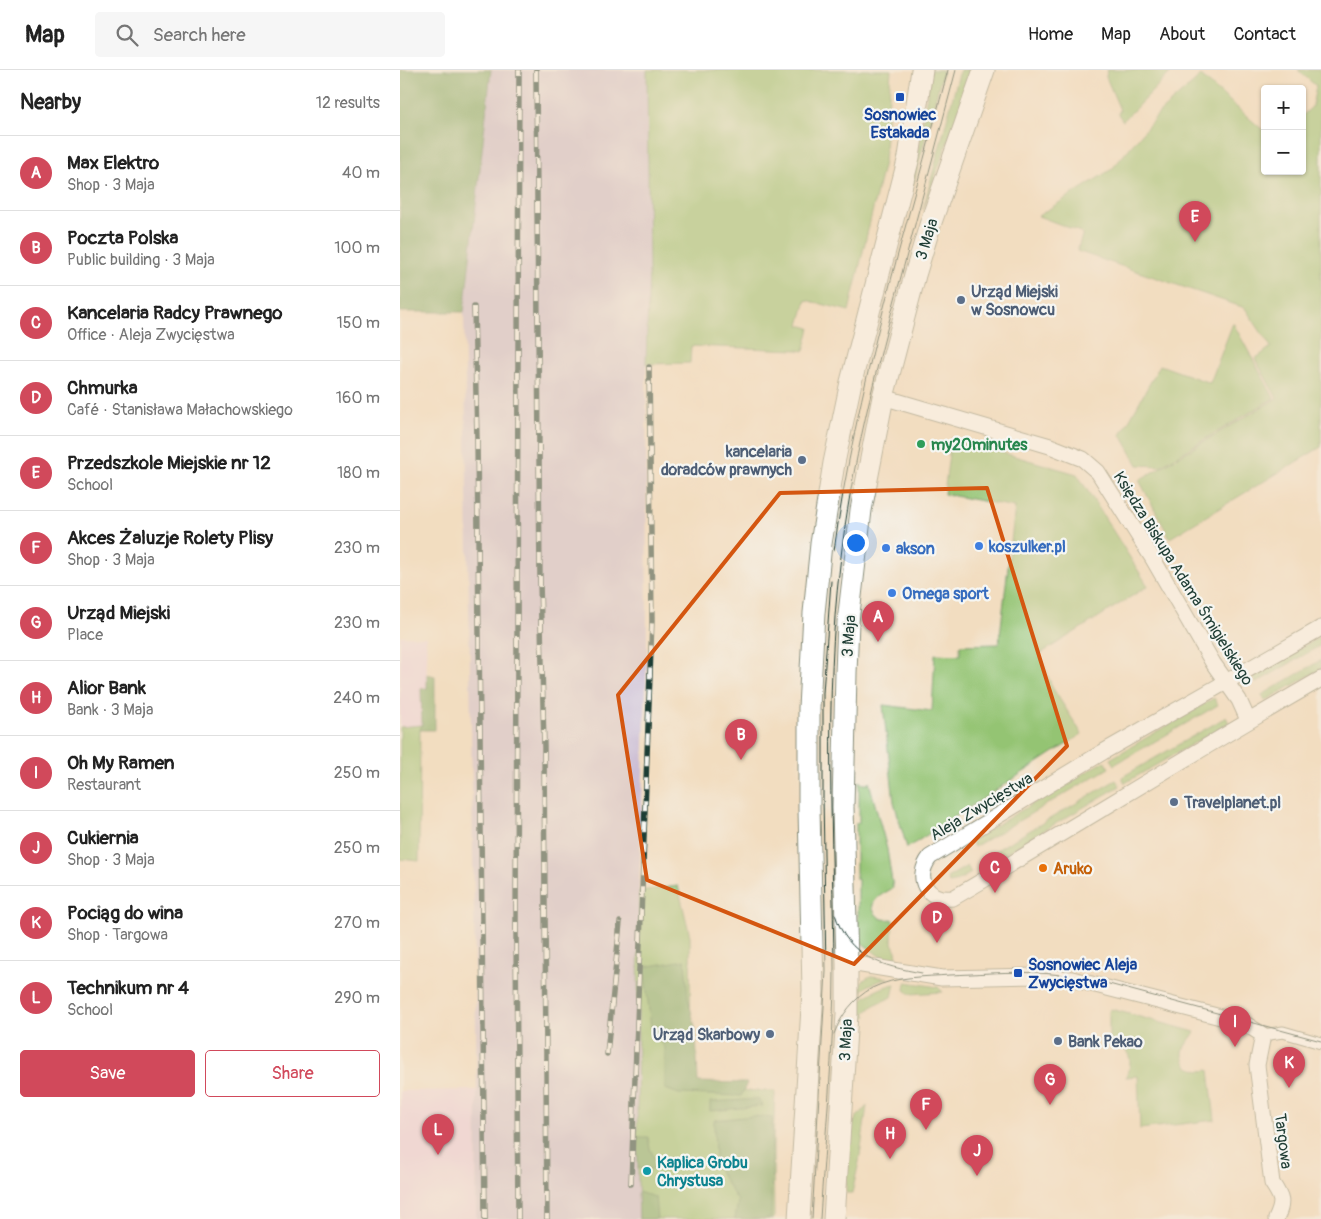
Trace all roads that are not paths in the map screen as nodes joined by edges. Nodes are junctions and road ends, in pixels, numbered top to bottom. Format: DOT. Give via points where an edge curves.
graph roads {
  1 [pos="922,70"];
  2 [pos="984,70"];
  3 [pos="883,397"];
  4 [pos="1321,628"];
  5 [pos="1321,678"];
  6 [pos="1227,683"];
  7 [pos="1248,720"];
  8 [pos="847,964"];
  9 [pos="1263,1035"];
  10 [pos="1321,1043"];
  11 [pos="799,1219"];
  12 [pos="834,1219"];
  13 [pos="1276,1219"];
  1 -- 11 [label="main road, 3 Maja" via="909,157 851,382 821,544 809,708 814,990"];
  2 -- 3 [label="main road, 3 Maja" via="931,222"];
  3 -- 6 [label="street, Księdza Biskupa Adama Śmigielskiego" via="1050,446 1088,463 1110,490"];
  3 -- 8 [label="main road, 3 Maja" via="861,510 848,622 844,717"];
  4 -- 6 [label="street, Aleja Zwycięstwa"];
  5 -- 7 [label="street, Aleja Zwycięstwa"];
  6 -- 7 [label="street, Księdza Biskupa Adama Śmigielskiego"];
  6 -- 7 [label="street, Aleja Zwycięstwa" via="1103,752 930,857 922,871 925,886 938,897 952,898"];
  8 -- 9 [label="street" via="942,978 1036,976 1072,979 1244,1023"];
  8 -- 12 [label="main road, 3 Maja"];
  9 -- 10 [label="street" via="1283,1032"];
  9 -- 13 [label="street, Targowa" via="1257,1065 1272,1183 1280,1194 1282,1207"];
}
